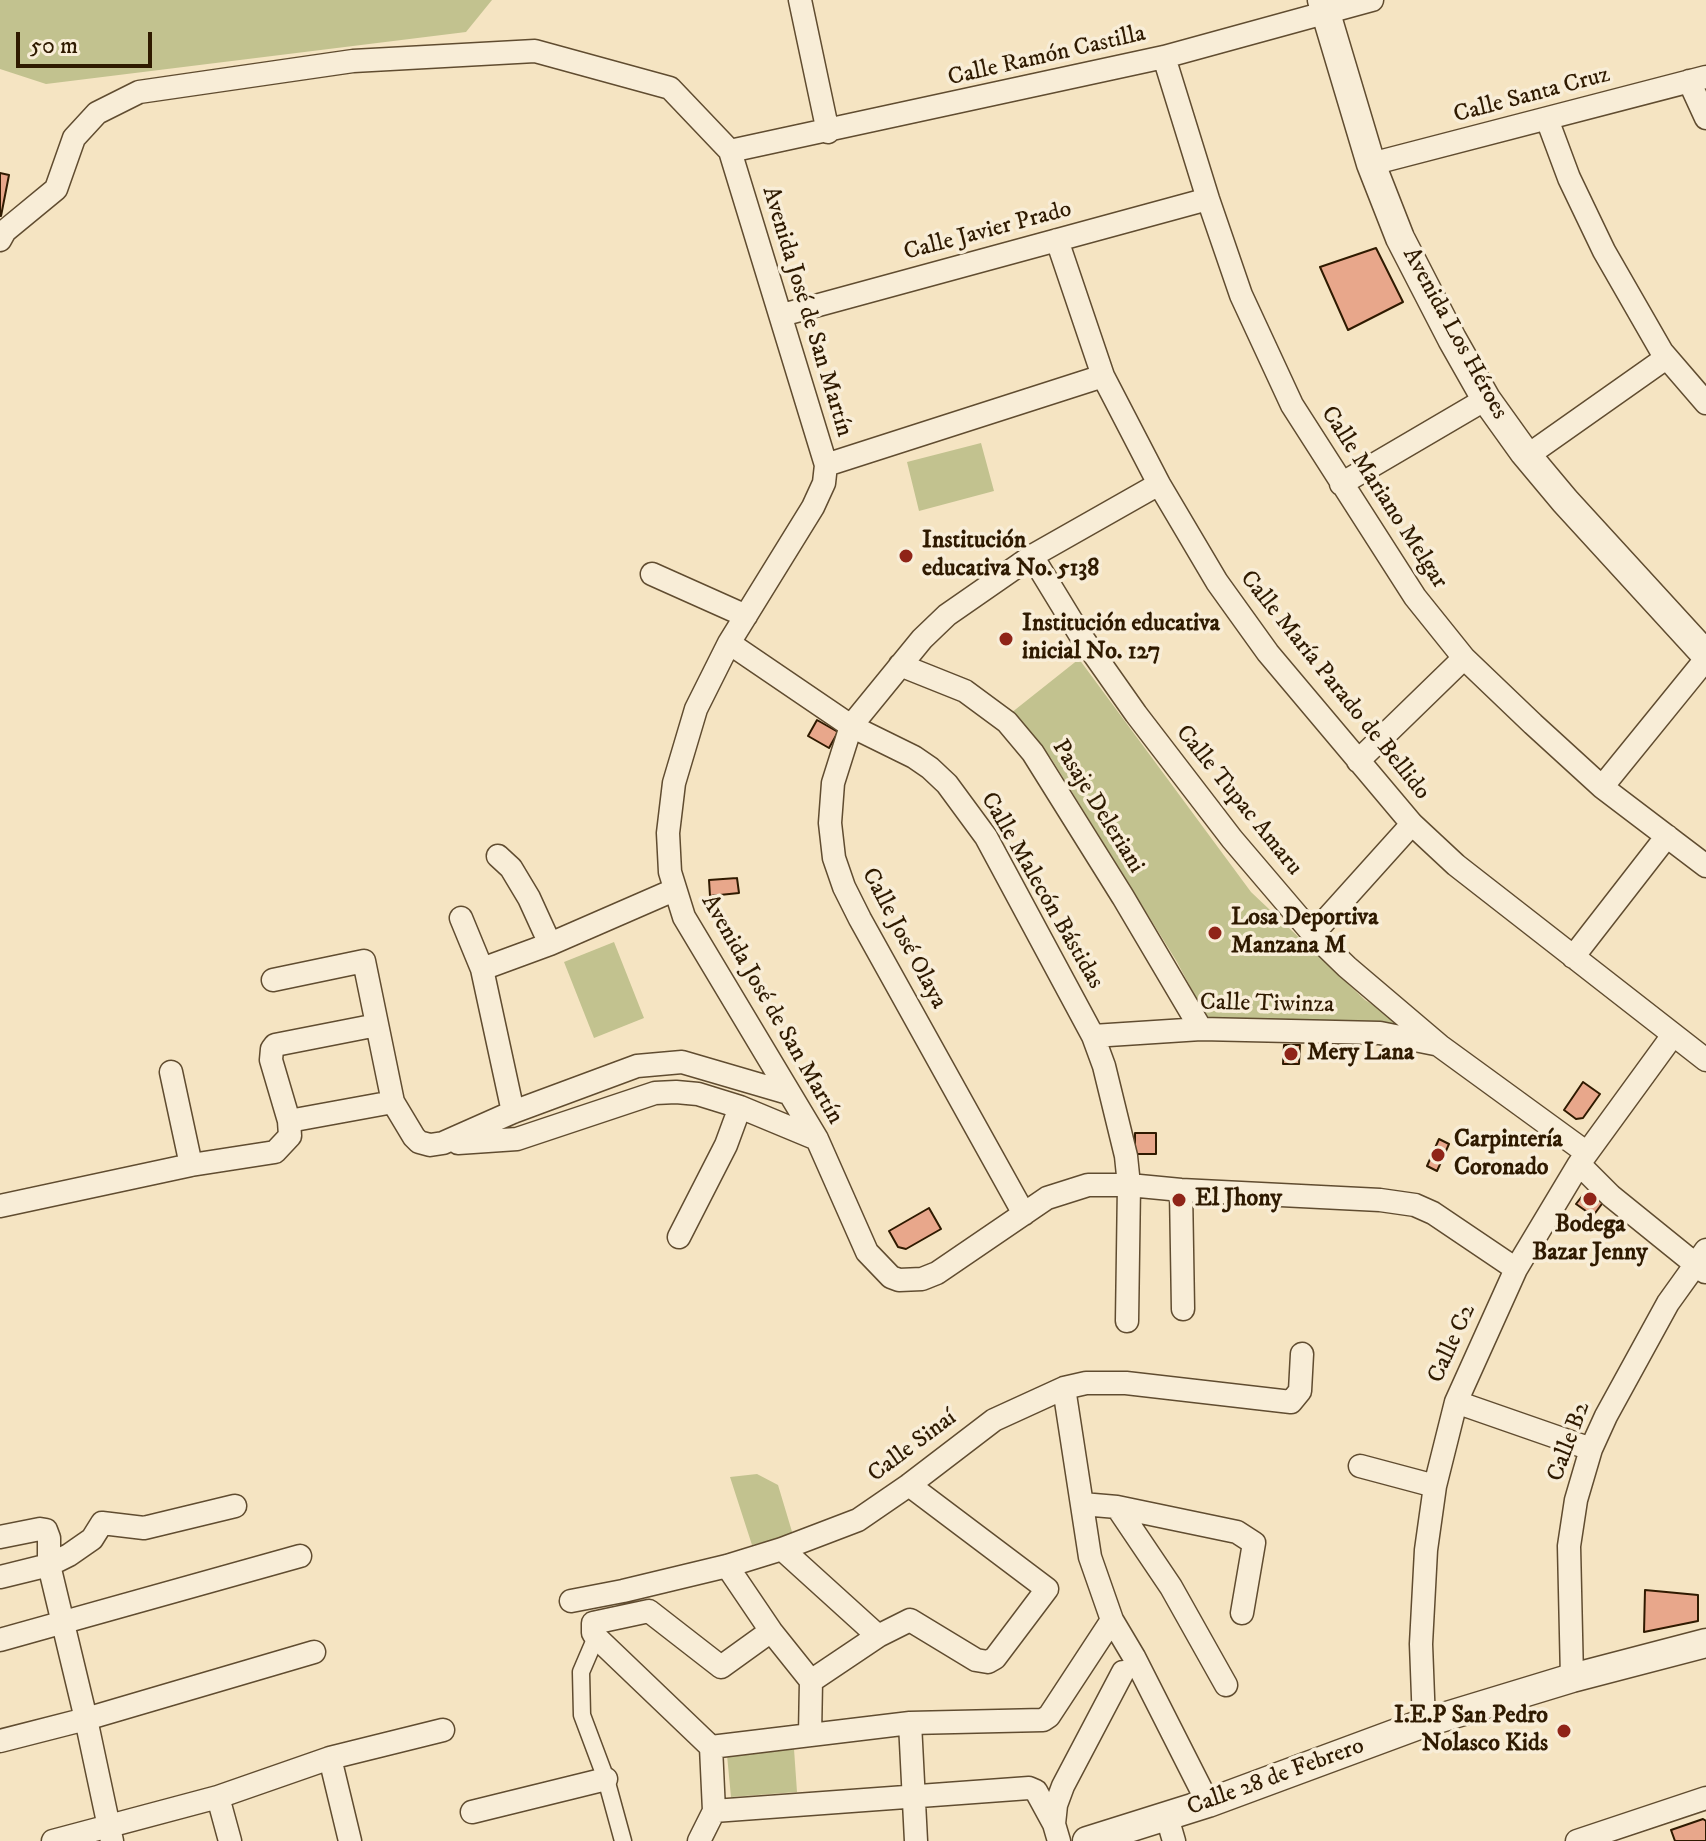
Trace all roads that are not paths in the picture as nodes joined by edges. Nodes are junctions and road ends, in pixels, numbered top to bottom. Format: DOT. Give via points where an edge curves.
graph roads {
  1 [pos="800,0"];
  2 [pos="1372,0"];
  3 [pos="1323,6"];
  4 [pos="1164,57"];
  5 [pos="1697,79"];
  6 [pos="1706,118"];
  7 [pos="1547,119"];
  8 [pos="828,132"];
  9 [pos="730,151"];
  10 [pos="1371,164"];
  11 [pos="1208,199"];
  12 [pos="0,240"];
  13 [pos="1057,240"];
  14 [pos="782,315"];
  15 [pos="1666,358"];
  16 [pos="1103,376"];
  17 [pos="1486,399"];
  18 [pos="1706,403"];
  19 [pos="1527,456"];
  20 [pos="826,465"];
  21 [pos="1159,484"];
  22 [pos="1341,484"];
  23 [pos="1032,556"];
  24 [pos="652,574"];
  25 [pos="746,616"];
  26 [pos="729,643"];
  27 [pos="1706,657"];
  28 [pos="1464,658"];
  29 [pos="900,665"];
  30 [pos="851,726"];
  31 [pos="1358,761"];
  32 [pos="1602,787"];
  33 [pos="1412,824"];
  34 [pos="1667,836"];
  35 [pos="498,856"];
  36 [pos="1706,866"];
  37 [pos="674,890"];
  38 [pos="461,918"];
  39 [pos="1313,934"];
  40 [pos="550,944"];
  41 [pos="1573,957"];
  42 [pos="482,969"];
  43 [pos="273,980"];
  44 [pos="377,1025"];
  45 [pos="1201,1029"];
  46 [pos="1673,1035"];
  47 [pos="1093,1036"];
  48 [pos="1440,1046"];
  49 [pos="1706,1060"];
  50 [pos="171,1072"];
  51 [pos="788,1093"];
  52 [pos="393,1102"];
  53 [pos="740,1107"];
  54 [pos="513,1112"];
  55 [pos="289,1121"];
  56 [pos="817,1139"];
  57 [pos="443,1143"];
  58 [pos="1583,1159"];
  59 [pos="191,1165"];
  60 [pos="1129,1185"];
  61 [pos="1181,1190"];
  62 [pos="0,1206"];
  63 [pos="1024,1214"];
  64 [pos="679,1237"];
  65 [pos="1702,1263"];
  66 [pos="1516,1269"];
  67 [pos="1183,1309"];
  68 [pos="1127,1321"];
  69 [pos="1302,1354"];
  70 [pos="1064,1388"];
  71 [pos="1456,1402"];
  72 [pos="1591,1449"];
  73 [pos="1360,1466"];
  74 [pos="909,1485"];
  75 [pos="1435,1486"];
  76 [pos="1082,1504"];
  77 [pos="235,1506"];
  78 [pos="1117,1507"];
  79 [pos="0,1537"];
  80 [pos="782,1549"];
  81 [pos="300,1556"];
  82 [pos="49,1565"];
  83 [pos="727,1566"];
  84 [pos="0,1577"];
  85 [pos="571,1601"];
  86 [pos="1242,1613"];
  87 [pos="1112,1620"];
  88 [pos="63,1625"];
  89 [pos="771,1631"];
  90 [pos="878,1636"];
  91 [pos="596,1637"];
  92 [pos="0,1640"];
  93 [pos="1706,1643"];
  94 [pos="314,1652"];
  95 [pos="1123,1672"];
  96 [pos="1572,1678"];
  97 [pos="811,1681"];
  98 [pos="1226,1685"];
  99 [pos="86,1719"];
  100 [pos="910,1723"];
  101 [pos="1424,1723"];
  102 [pos="443,1730"];
  103 [pos="810,1735"];
  104 [pos="0,1741"];
  105 [pos="711,1747"];
  106 [pos="330,1758"];
  107 [pos="606,1779"];
  108 [pos="913,1796"];
  109 [pos="218,1797"];
  110 [pos="1706,1798"];
  111 [pos="1208,1803"];
  112 [pos="714,1811"];
  113 [pos="472,1812"];
  114 [pos="1170,1829"];
  115 [pos="1056,1832"];
  116 [pos="110,1834"];
  117 [pos="53,1841"];
  118 [pos="230,1841"];
  119 [pos="350,1841"];
  120 [pos="623,1841"];
  121 [pos="699,1841"];
  122 [pos="916,1841"];
  123 [pos="1087,1841"];
  124 [pos="1577,1841"];
  1 -- 8 [label="street"];
  2 -- 3 [label="street, Calle Ramón Castilla"];
  3 -- 4 [label="street, Calle Ramón Castilla"];
  3 -- 10 [label="street, Avenida Los Héroes"];
  4 -- 8 [label="street, Calle Ramón Castilla"];
  4 -- 11 [label="street, Calle Mariano Melgar"];
  5 -- 6 [label="street"];
  5 -- 7 [label="street, Calle Santa Cruz"];
  7 -- 10 [label="street, Calle Santa Cruz"];
  7 -- 15 [label="street" via="1604,251"];
  8 -- 9 [label="street, Calle Ramón Castilla"];
  9 -- 12 [label="street, Avenida José de San Martín" via="670,88 535,51 353,61 139,92 97,113 74,138 56,189"];
  9 -- 14 [label="street, Avenida José de San Martín"];
  10 -- 17 [label="street, Avenida Los Héroes" via="1400,238"];
  11 -- 13 [label="street, Calle Javier Prado"];
  11 -- 22 [label="street, Calle Mariano Melgar" via="1241,295 1292,405"];
  13 -- 14 [label="street, Calle Javier Prado"];
  13 -- 16 [label="street, Calle María Parado de Bellido"];
  14 -- 20 [label="street, Avenida José de San Martín"];
  15 -- 18 [label="street"];
  15 -- 19 [label="street"];
  16 -- 20 [label="street"];
  16 -- 21 [label="street, Calle María Parado de Bellido"];
  17 -- 19 [label="street, Avenida Los Héroes"];
  17 -- 22 [label="street"];
  19 -- 27 [label="street, Avenida Los Héroes"];
  20 -- 25 [label="street, Avenida José de San Martín" via="813,507"];
  21 -- 23 [label="street, Calle José Olaya"];
  21 -- 31 [label="street, Calle María Parado de Bellido" via="1217,582 1268,653"];
  22 -- 28 [label="street, Calle Mariano Melgar" via="1415,597"];
  23 -- 29 [label="street, Calle José Olaya" via="947,615"];
  23 -- 39 [label="street, Calle Tupac Amaru" via="1136,714"];
  24 -- 25 [label="street"];
  25 -- 26 [label="street, Avenida José de San Martín"];
  26 -- 30 [label="street, Calle Malecón Bástidas"];
  26 -- 37 [label="street, Avenida José de San Martín" via="696,709 674,783 668,833"];
  27 -- 32 [label="street"];
  28 -- 31 [label="street"];
  28 -- 32 [label="street, Calle Mariano Melgar"];
  29 -- 30 [label="street, Calle José Olaya"];
  29 -- 45 [label="street, Pasaje Deleriani" via="965,691 1007,722 1033,753"];
  30 -- 47 [label="street, Calle Malecón Bástidas" via="930,768 966,807"];
  30 -- 63 [label="street, Calle José Olaya" via="833,783 834,858 860,919"];
  31 -- 33 [label="street, Calle María Parado de Bellido"];
  32 -- 34 [label="street, Calle Mariano Melgar"];
  33 -- 39 [label="street"];
  33 -- 41 [label="street, Calle María Parado de Bellido"];
  34 -- 36 [label="street, Calle Mariano Melgar"];
  34 -- 41 [label="street"];
  35 -- 40 [label="street" via="529,898"];
  37 -- 40 [label="street"];
  37 -- 51 [label="street, Avenida José de San Martín" via="691,932"];
  38 -- 42 [label="street"];
  39 -- 48 [label="street, Calle Tupac Amaru"];
  40 -- 42 [label="street"];
  41 -- 46 [label="street, Calle María Parado de Bellido"];
  42 -- 54 [label="street"];
  43 -- 44 [label="street" via="364,961"];
  44 -- 52 [label="street"];
  44 -- 55 [label="street" via="275,1045 271,1060"];
  45 -- 47 [label="street, Calle Tiwinza"];
  45 -- 48 [label="street, Calle Tiwinza" via="1380,1033"];
  46 -- 49 [label="street, Calle María Parado de Bellido"];
  46 -- 58 [label="street, Calle C2"];
  47 -- 60 [label="street, Calle Malecón Bástidas" via="1108,1081"];
  48 -- 58 [label="street, Calle Tupac Amaru"];
  50 -- 59 [label="street"];
  51 -- 54 [label="street" via="682,1062 637,1066"];
  51 -- 56 [label="street, Avenida José de San Martín"];
  52 -- 55 [label="street"];
  52 -- 57 [label="street" via="419,1142"];
  53 -- 56 [label="street"];
  53 -- 57 [label="street" via="698,1094 655,1093 517,1139"];
  53 -- 64 [label="street"];
  54 -- 57 [label="street"];
  55 -- 59 [label="street" via="290,1136 275,1152"];
  56 -- 63 [label="street, Avenida José de San Martín" via="867,1252 899,1280 937,1273"];
  58 -- 65 [label="street, Calle Tupac Amaru" via="1611,1196"];
  58 -- 66 [label="street, Calle C2"];
  59 -- 62 [label="street"];
  60 -- 61 [label="street, Avenida José de San Martín"];
  60 -- 63 [label="street, Avenida José de San Martín" via="1075,1188"];
  60 -- 68 [label="street, Calle Malecón Bástidas"];
  61 -- 66 [label="street, Avenida José de San Martín" via="1415,1205"];
  61 -- 67 [label="street"];
  65 -- 72 [label="street, Calle B2" via="1668,1303"];
  66 -- 71 [label="street, Calle C2"];
  69 -- 70 [label="street, Calle Sinaí" via="1300,1391 1291,1402 1126,1383"];
  70 -- 74 [label="street, Calle Sinaí" via="994,1420"];
  70 -- 76 [label="street"];
  71 -- 72 [label="street"];
  71 -- 75 [label="street, Calle C2"];
  72 -- 96 [label="street, Calle B2" via="1569,1546"];
  73 -- 75 [label="street"];
  74 -- 80 [label="street, Calle Sinaí" via="858,1520"];
  74 -- 90 [label="street" via="1047,1589 988,1662 910,1620"];
  75 -- 101 [label="street, Calle C2" via="1422,1593"];
  76 -- 78 [label="street"];
  76 -- 87 [label="street" via="1087,1547"];
  77 -- 82 [label="street" via="144,1528 102,1523 92,1539"];
  78 -- 86 [label="street" via="1237,1532 1254,1543"];
  78 -- 98 [label="street" via="1171,1587"];
  79 -- 82 [label="street" via="46,1530"];
  80 -- 83 [label="street, Calle Sinaí"];
  80 -- 90 [label="street"];
  81 -- 88 [label="street"];
  82 -- 84 [label="street"];
  82 -- 88 [label="street"];
  83 -- 85 [label="street, Calle Sinaí"];
  83 -- 89 [label="street"];
  87 -- 100 [label="street" via="1046,1719"];
  87 -- 111 [label="street"];
  88 -- 92 [label="street"];
  88 -- 99 [label="street"];
  89 -- 91 [label="street" via="721,1667 649,1611 593,1623"];
  89 -- 97 [label="street"];
  90 -- 97 [label="street"];
  91 -- 105 [label="street"];
  91 -- 107 [label="street" via="581,1672 582,1715"];
  93 -- 96 [label="street, Calle 28 de Febrero"];
  94 -- 99 [label="street"];
  95 -- 115 [label="street" via="1063,1786 1056,1805"];
  96 -- 101 [label="street, Calle 28 de Febrero"];
  97 -- 103 [label="street"];
  99 -- 104 [label="street"];
  99 -- 116 [label="street"];
  100 -- 103 [label="street"];
  100 -- 108 [label="street"];
  101 -- 111 [label="street, Calle 28 de Febrero"];
  102 -- 106 [label="street"];
  103 -- 105 [label="street"];
  105 -- 112 [label="street"];
  106 -- 109 [label="street"];
  106 -- 119 [label="street"];
  107 -- 113 [label="street"];
  107 -- 120 [label="street"];
  108 -- 112 [label="street"];
  108 -- 115 [label="street" via="1029,1788 1036,1791"];
  108 -- 122 [label="street"];
  109 -- 116 [label="street"];
  109 -- 118 [label="street"];
  110 -- 124 [label="street"];
  111 -- 114 [label="street, Calle 28 de Febrero"];
  112 -- 121 [label="street"];
  114 -- 123 [label="street, Calle 28 de Febrero"];
  116 -- 117 [label="street"];
}
